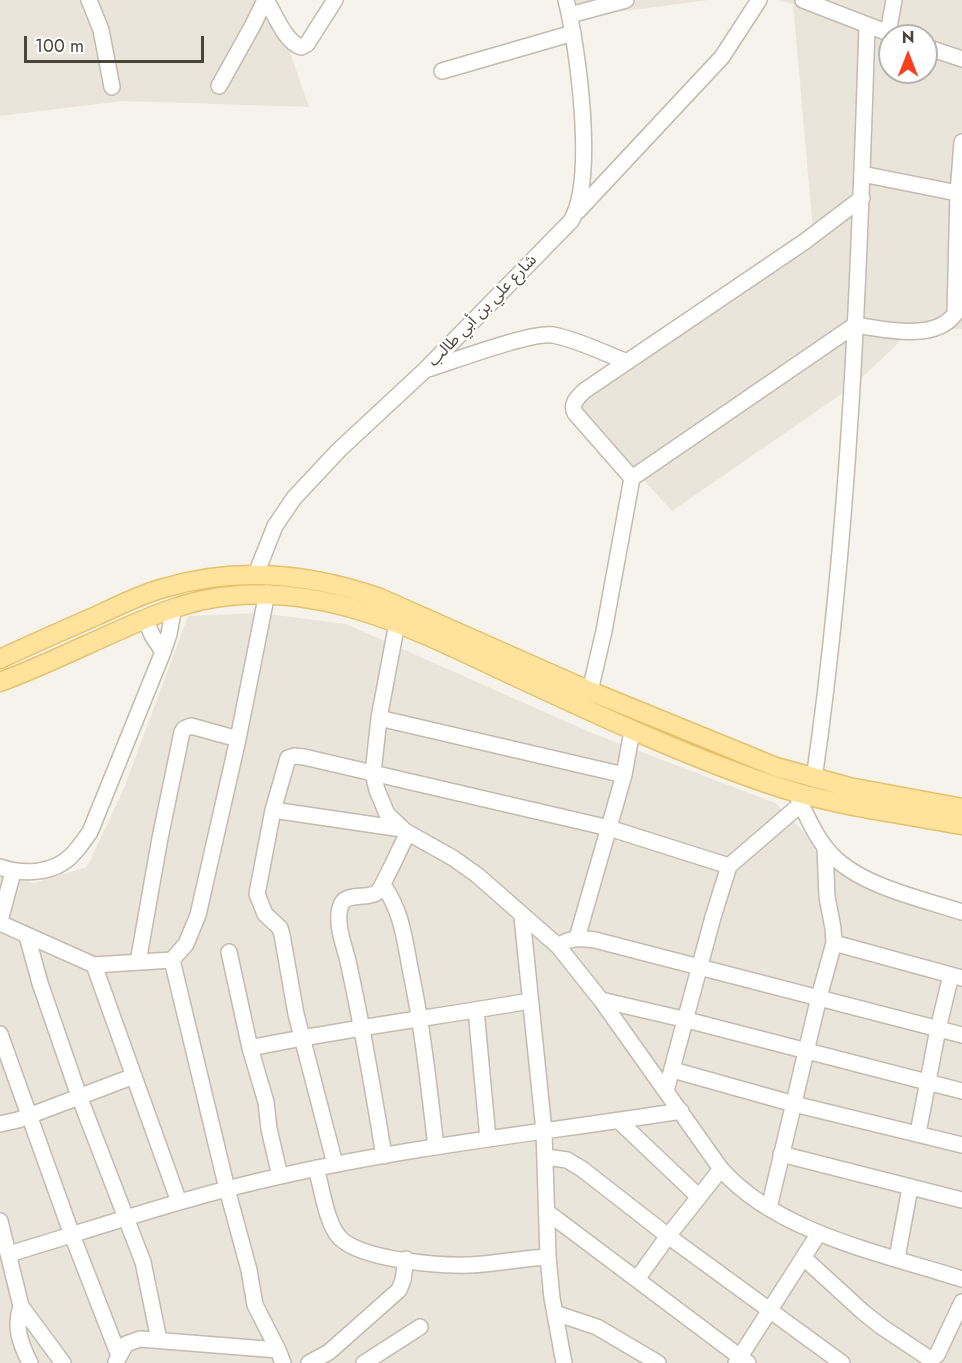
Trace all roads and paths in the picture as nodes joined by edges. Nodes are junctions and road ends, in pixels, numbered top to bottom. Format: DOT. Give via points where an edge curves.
graph roads {
  1 [pos="89,0"];
  2 [pos="266,0"];
  3 [pos="335,0"];
  4 [pos="626,0"];
  5 [pos="759,0"];
  6 [pos="803,0"];
  7 [pos="894,0"];
  8 [pos="568,8"];
  9 [pos="893,24"];
  10 [pos="867,26"];
  11 [pos="878,30"];
  12 [pos="573,33"];
  13 [pos="938,50"];
  14 [pos="962,59"];
  15 [pos="442,71"];
  16 [pos="219,86"];
  17 [pos="112,87"];
  18 [pos="962,142"];
  19 [pos="862,174"];
  20 [pos="960,194"];
  21 [pos="862,198"];
  22 [pos="577,212"];
  23 [pos="855,325"];
  24 [pos="627,362"];
  25 [pos="425,370"];
  26 [pos="632,478"];
  27 [pos="256,574"];
  28 [pos="267,593"];
  29 [pos="174,607"];
  30 [pos="146,619"];
  31 [pos="398,623"];
  32 [pos="163,652"];
  33 [pos="0,659"];
  34 [pos="0,682"];
  35 [pos="590,690"];
  36 [pos="379,718"];
  37 [pos="632,730"];
  38 [pos="238,739"];
  39 [pos="374,774"];
  40 [pos="624,775"];
  41 [pos="814,779"];
  42 [pos="798,798"];
  43 [pos="962,808"];
  44 [pos="273,810"];
  45 [pos="962,825"];
  46 [pos="609,828"];
  47 [pos="405,831"];
  48 [pos="825,847"];
  49 [pos="729,866"];
  50 [pos="7,869"];
  51 [pos="383,885"];
  52 [pos="962,912"];
  53 [pos="522,916"];
  54 [pos="0,922"];
  55 [pos="27,936"];
  56 [pos="577,938"];
  57 [pos="834,943"];
  58 [pos="558,946"];
  59 [pos="229,952"];
  60 [pos="172,960"];
  61 [pos="138,962"];
  62 [pos="94,965"];
  63 [pos="700,968"];
  64 [pos="957,976"];
  65 [pos="819,997"];
  66 [pos="601,1000"];
  67 [pos="530,1001"];
  68 [pos="476,1010"];
  69 [pos="421,1020"];
  70 [pos="687,1020"];
  71 [pos="363,1029"];
  72 [pos="938,1029"];
  73 [pos="0,1034"];
  74 [pos="962,1035"];
  75 [pos="303,1037"];
  76 [pos="250,1048"];
  77 [pos="806,1051"];
  78 [pos="673,1070"];
  79 [pos="134,1076"];
  80 [pos="927,1082"];
  81 [pos="666,1091"];
  82 [pos="962,1091"];
  83 [pos="79,1096"];
  84 [pos="794,1104"];
  85 [pos="681,1111"];
  86 [pos="30,1116"];
  87 [pos="619,1121"];
  88 [pos="0,1124"];
  89 [pos="544,1131"];
  90 [pos="918,1132"];
  91 [pos="488,1139"];
  92 [pos="962,1145"];
  93 [pos="436,1147"];
  94 [pos="781,1154"];
  95 [pos="384,1156"];
  96 [pos="546,1157"];
  97 [pos="335,1164"];
  98 [pos="316,1168"];
  99 [pos="721,1169"];
  100 [pos="280,1176"];
  101 [pos="910,1188"];
  102 [pos="227,1189"];
  103 [pos="699,1197"];
  104 [pos="962,1200"];
  105 [pos="179,1202"];
  106 [pos="769,1208"];
  107 [pos="547,1212"];
  108 [pos="126,1217"];
  109 [pos="0,1221"];
  110 [pos="819,1233"];
  111 [pos="72,1235"];
  112 [pos="668,1236"];
  113 [pos="548,1257"];
  114 [pos="804,1258"];
  115 [pos="897,1258"];
  116 [pos="406,1260"];
  117 [pos="7,1262"];
  118 [pos="637,1279"];
  119 [pos="962,1279"];
  120 [pos="962,1302"];
  121 [pos="21,1306"];
  122 [pos="768,1310"];
  123 [pos="555,1312"];
  124 [pos="420,1328"];
  125 [pos="159,1340"];
  126 [pos="280,1357"];
  127 [pos="117,1359"];
  128 [pos="741,1361"];
  129 [pos="30,1363"];
  130 [pos="63,1363"];
  131 [pos="309,1363"];
  132 [pos="364,1363"];
  133 [pos="564,1363"];
  134 [pos="658,1363"];
  135 [pos="842,1363"];
  1 -- 17 [label="street" via="101,30"];
  2 -- 3 [label="street" via="287,35 301,47 307,44"];
  2 -- 16 [label="street"];
  4 -- 8 [label="street"];
  5 -- 22 [label="street, شارع علي بن أبي طالب" via="722,57"];
  6 -- 10 [label="street"];
  7 -- 9 [label="street"];
  8 -- 12 [label="street"];
  10 -- 11 [label="street"];
  10 -- 19 [label="street"];
  12 -- 15 [label="street"];
  12 -- 22 [label="street" via="583,156"];
  13 -- 14 [label="street"];
  18 -- 20 [label="street"];
  19 -- 20 [label="street"];
  19 -- 21 [label="street"];
  20 -- 23 [label="street" via="955,314 935,329"];
  21 -- 23 [label="street"];
  21 -- 24 [label="street" via="804,243"];
  22 -- 25 [label="street, شارع علي بن أبي طالب"];
  23 -- 26 [label="street"];
  23 -- 41 [label="street" via="829,676"];
  24 -- 25 [label="street" via="544,335"];
  24 -- 26 [label="street" via="584,391 573,410"];
  25 -- 27 [label="street, شارع علي بن أبي طالب" via="294,498 275,526"];
  26 -- 35 [label="street"];
  27 -- 33 [label="main road" via="200,579 164,588"];
  27 -- 35 [label="main road" via="288,575 380,598"];
  28 -- 29 [label="main road"];
  28 -- 31 [label="main road" via="345,604"];
  28 -- 38 [label="street"];
  29 -- 30 [label="main road"];
  29 -- 32 [label="street"];
  30 -- 32 [label="street"];
  30 -- 34 [label="main road"];
  31 -- 36 [label="street"];
  31 -- 37 [label="main road"];
  32 -- 50 [label="street" via="90,832 71,856 53,867 38,871"];
  35 -- 41 [label="main road"];
  36 -- 39 [label="street"];
  36 -- 40 [label="street"];
  37 -- 40 [label="street"];
  37 -- 42 [label="main road"];
  38 -- 60 [label="street" via="198,915 186,944"];
  38 -- 61 [label="street" via="191,726 182,732"];
  39 -- 44 [label="street" via="290,756"];
  39 -- 46 [label="street"];
  39 -- 47 [label="street" via="381,803"];
  40 -- 46 [label="street"];
  41 -- 43 [label="main road"];
  42 -- 45 [label="main road"];
  42 -- 48 [label="street"];
  42 -- 49 [label="street"];
  44 -- 47 [label="street"];
  44 -- 75 [label="street" via="257,894 265,914 280,928"];
  46 -- 49 [label="street"];
  46 -- 56 [label="street"];
  47 -- 51 [label="street"];
  47 -- 53 [label="street" via="477,875"];
  48 -- 52 [label="street" via="846,867 873,881"];
  48 -- 57 [label="street"];
  49 -- 63 [label="street"];
  50 -- 54 [label="street"];
  51 -- 69 [label="street" via="397,908"];
  51 -- 71 [label="street" via="375,894 347,898 340,913 342,940"];
  53 -- 58 [label="street"];
  53 -- 67 [label="street"];
  54 -- 55 [label="street"];
  55 -- 62 [label="street"];
  55 -- 83 [label="street"];
  56 -- 58 [label="street"];
  56 -- 63 [label="street"];
  57 -- 64 [label="street"];
  57 -- 65 [label="street"];
  58 -- 66 [label="street"];
  59 -- 76 [label="street"];
  60 -- 61 [label="street"];
  60 -- 102 [label="street"];
  61 -- 62 [label="street"];
  62 -- 79 [label="street"];
  63 -- 65 [label="street"];
  63 -- 70 [label="street"];
  64 -- 72 [label="street"];
  65 -- 72 [label="street"];
  65 -- 77 [label="street"];
  66 -- 70 [label="street"];
  66 -- 81 [label="street"];
  67 -- 68 [label="street"];
  67 -- 89 [label="street"];
  68 -- 69 [label="street"];
  68 -- 91 [label="street"];
  69 -- 71 [label="street"];
  69 -- 93 [label="street"];
  70 -- 77 [label="street"];
  70 -- 78 [label="street"];
  71 -- 75 [label="street"];
  71 -- 95 [label="street"];
  72 -- 74 [label="street"];
  72 -- 80 [label="street"];
  73 -- 86 [label="street"];
  75 -- 76 [label="street"];
  75 -- 97 [label="street"];
  76 -- 100 [label="street" via="266,1102"];
  77 -- 80 [label="street"];
  77 -- 84 [label="street"];
  78 -- 81 [label="street"];
  78 -- 84 [label="street"];
  79 -- 83 [label="street"];
  79 -- 105 [label="street"];
  80 -- 82 [label="street"];
  80 -- 90 [label="street"];
  81 -- 85 [label="street"];
  83 -- 86 [label="street"];
  83 -- 108 [label="street"];
  84 -- 90 [label="street"];
  84 -- 94 [label="street"];
  85 -- 87 [label="street"];
  85 -- 99 [label="street"];
  86 -- 88 [label="street"];
  86 -- 111 [label="street"];
  87 -- 89 [label="street"];
  87 -- 103 [label="street"];
  89 -- 91 [label="street"];
  89 -- 96 [label="street"];
  90 -- 92 [label="street"];
  91 -- 93 [label="street"];
  93 -- 95 [label="street"];
  94 -- 101 [label="street"];
  94 -- 106 [label="street"];
  95 -- 97 [label="street"];
  96 -- 107 [label="street"];
  96 -- 112 [label="street" via="577,1166"];
  97 -- 98 [label="street"];
  98 -- 100 [label="street"];
  98 -- 116 [label="street" via="331,1224 339,1237 367,1253"];
  99 -- 103 [label="street"];
  99 -- 106 [label="street"];
  100 -- 102 [label="street"];
  101 -- 104 [label="street"];
  101 -- 115 [label="street"];
  102 -- 105 [label="street"];
  102 -- 126 [label="street" via="255,1305"];
  103 -- 112 [label="street"];
  105 -- 108 [label="street"];
  106 -- 110 [label="street"];
  107 -- 113 [label="street"];
  107 -- 118 [label="street"];
  108 -- 111 [label="street"];
  108 -- 125 [label="street" via="143,1262"];
  109 -- 117 [label="street"];
  110 -- 114 [label="street"];
  110 -- 115 [label="street"];
  111 -- 117 [label="street"];
  111 -- 127 [label="street"];
  112 -- 118 [label="street"];
  112 -- 122 [label="street"];
  113 -- 116 [label="street" via="460,1265"];
  113 -- 123 [label="street"];
  114 -- 120 [label="street" via="882,1328 929,1358 937,1355"];
  114 -- 122 [label="street"];
  115 -- 119 [label="street"];
  116 -- 131 [label="street" via="399,1290 329,1352"];
  117 -- 121 [label="street"];
  118 -- 128 [label="street"];
  121 -- 129 [label="street" via="17,1329"];
  121 -- 130 [label="street"];
  122 -- 128 [label="street"];
  122 -- 135 [label="street"];
  123 -- 133 [label="street"];
  123 -- 134 [label="street" via="597,1327"];
  124 -- 132 [label="street"];
  125 -- 126 [label="street"];
  125 -- 127 [label="street" via="133,1341"];
}
